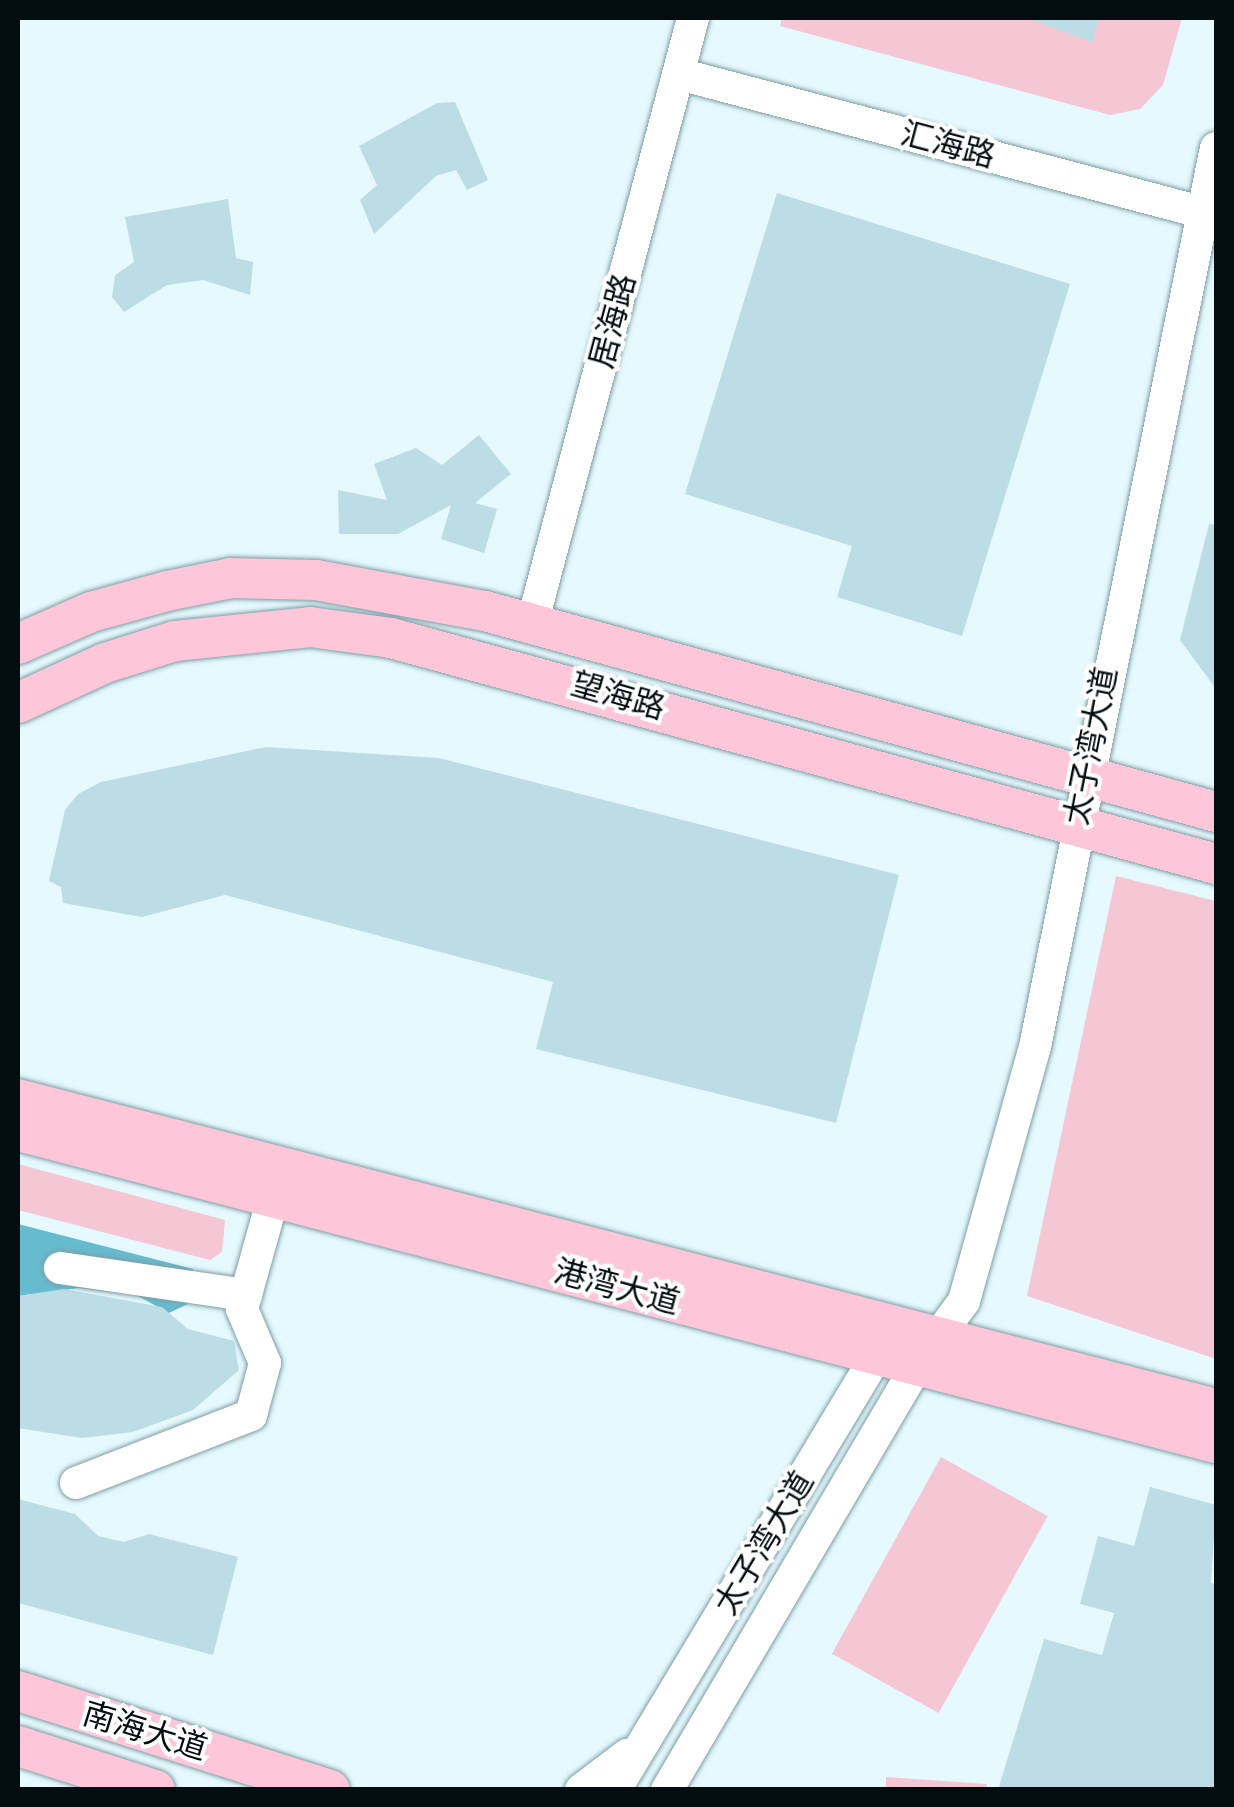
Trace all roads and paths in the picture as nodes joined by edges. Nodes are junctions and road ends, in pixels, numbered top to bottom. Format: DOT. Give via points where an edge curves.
graph roads {
  1 [pos="693,18"];
  2 [pos="678,74"];
  3 [pos="1216,148"];
  4 [pos="1208,214"];
  5 [pos="532,624"];
  6 [pos="18,644"];
  7 [pos="18,703"];
  8 [pos="1085,776"];
  9 [pos="1216,812"];
  10 [pos="1075,827"];
  11 [pos="1216,864"];
  12 [pos="18,1099"];
  13 [pos="18,1132"];
  14 [pos="273,1198"];
  15 [pos="60,1268"];
  16 [pos="246,1295"];
  17 [pos="930,1350"];
  18 [pos="878,1354"];
  19 [pos="1216,1409"];
  20 [pos="1216,1443"];
  21 [pos="76,1483"];
  22 [pos="18,1691"];
  23 [pos="648,1734"];
  24 [pos="696,1740"];
  25 [pos="18,1746"];
  26 [pos="154,1790"];
  27 [pos="330,1790"];
  28 [pos="582,1790"];
  29 [pos="616,1790"];
  30 [pos="667,1790"];
  31 [pos="698,1790"];
  1 -- 2 [label="street, 居海路"];
  2 -- 4 [label="street, 汇海路"];
  2 -- 5 [label="street, 居海路"];
  3 -- 4 [label="street, 太子湾大道"];
  4 -- 8 [label="street, 太子湾大道"];
  5 -- 6 [label="main road, 望海路" via="400,592 316,580 231,578 92,612"];
  5 -- 8 [label="main road, 望海路"];
  7 -- 10 [label="main road, 望海路" via="175,641 310,628 475,656"];
  8 -- 9 [label="main road, 望海路"];
  8 -- 10 [label="street, 太子湾大道"];
  10 -- 11 [label="main road, 望海路"];
  10 -- 17 [label="street, 太子湾大道" via="1035,1047 964,1301"];
  12 -- 17 [label="main road, 港湾大道"];
  13 -- 14 [label="main road, 港湾大道"];
  14 -- 16 [label="street"];
  14 -- 18 [label="main road, 港湾大道"];
  15 -- 16 [label="street"];
  16 -- 21 [label="street" via="242,1309 266,1363 250,1415"];
  17 -- 18 [label="main road, 港湾大道"];
  17 -- 19 [label="main road, 港湾大道"];
  17 -- 20 [label="main road, 港湾大道"];
  17 -- 24 [label="street, 太子湾大道"];
  18 -- 23 [label="street, 太子湾大道"];
  22 -- 27 [label="main road, 南海大道"];
  23 -- 28 [label="street"];
  23 -- 29 [label="street, 太子湾大道"];
  24 -- 30 [label="street, 太子湾大道"];
  24 -- 31 [label="street"];
  25 -- 26 [label="main road, 南海大道"];
}
